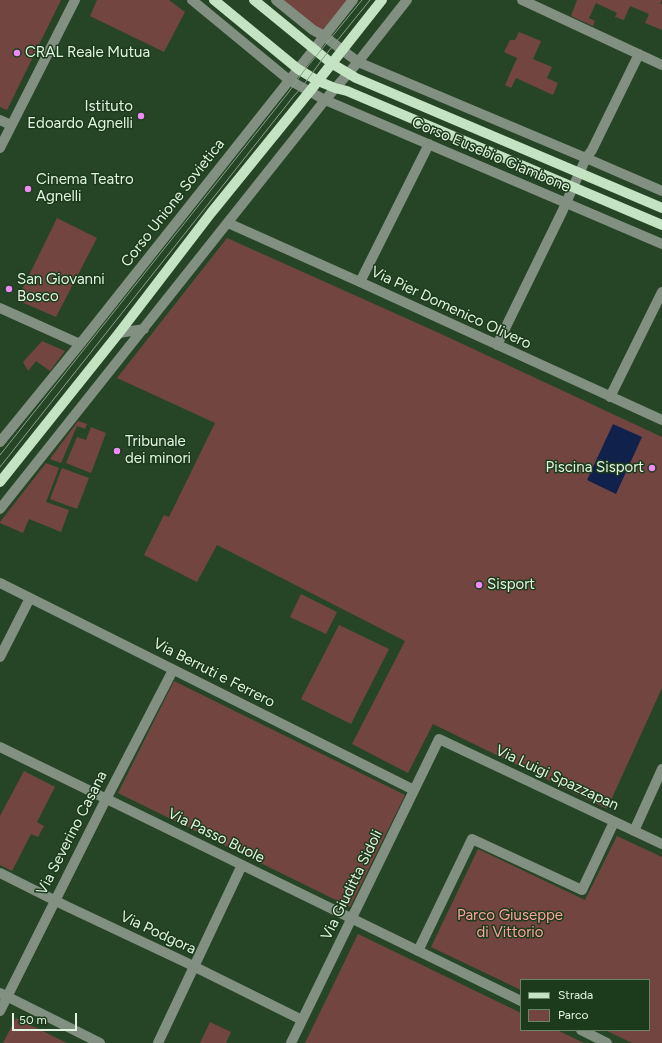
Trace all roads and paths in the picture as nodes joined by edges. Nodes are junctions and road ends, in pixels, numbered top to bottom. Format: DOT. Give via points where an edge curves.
graph roads {
  1 [pos="75,0"];
  2 [pos="192,0"];
  3 [pos="214,0"];
  4 [pos="254,0"];
  5 [pos="276,0"];
  6 [pos="353,0"];
  7 [pos="382,0"];
  8 [pos="407,0"];
  9 [pos="522,0"];
  10 [pos="324,36"];
  11 [pos="314,50"];
  12 [pos="342,50"];
  13 [pos="639,54"];
  14 [pos="358,62"];
  15 [pos="331,63"];
  16 [pos="662,64"];
  17 [pos="298,69"];
  18 [pos="348,74"];
  19 [pos="289,80"];
  20 [pos="318,81"];
  21 [pos="335,88"];
  22 [pos="310,91"];
  23 [pos="325,100"];
  24 [pos="0,120"];
  25 [pos="11,125"];
  26 [pos="429,144"];
  27 [pos="0,148"];
  28 [pos="586,158"];
  29 [pos="580,173"];
  30 [pos="574,187"];
  31 [pos="662,191"];
  32 [pos="566,203"];
  33 [pos="662,208"];
  34 [pos="228,223"];
  35 [pos="662,225"];
  36 [pos="662,244"];
  37 [pos="360,282"];
  38 [pos="662,292"];
  39 [pos="0,308"];
  40 [pos="144,329"];
  41 [pos="119,333"];
  42 [pos="80,344"];
  43 [pos="497,345"];
  44 [pos="610,397"];
  45 [pos="662,420"];
  46 [pos="0,442"];
  47 [pos="0,482"];
  48 [pos="0,509"];
  49 [pos="0,583"];
  50 [pos="30,598"];
  51 [pos="0,657"];
  52 [pos="173,670"];
  53 [pos="439,739"];
  54 [pos="0,747"];
  55 [pos="662,769"];
  56 [pos="414,790"];
  57 [pos="106,799"];
  58 [pos="614,822"];
  59 [pos="634,831"];
  60 [pos="662,844"];
  61 [pos="242,865"];
  62 [pos="0,873"];
  63 [pos="55,900"];
  64 [pos="352,918"];
  65 [pos="418,950"];
  66 [pos="194,967"];
  67 [pos="4,995"];
  68 [pos="520,1001"];
  69 [pos="0,1011"];
  70 [pos="302,1020"];
  71 [pos="583,1031"];
  72 [pos="100,1043"];
  73 [pos="158,1043"];
  74 [pos="291,1043"];
  75 [pos="607,1043"];
  1 -- 25 [label="street"];
  2 -- 19 [label="street, Corso Eusebio Giambone"];
  3 -- 17 [label="main road, Corso Eusebio Giambone"];
  4 -- 11 [label="main road, Corso Eusebio Giambone"];
  5 -- 10 [label="street"];
  6 -- 10 [label="street, Corso Unione Sovietica"];
  7 -- 12 [label="main road"];
  8 -- 14 [label="street"];
  9 -- 13 [label="street"];
  10 -- 11 [label="street, Corso Unione Sovietica"];
  10 -- 12 [label="street"];
  11 -- 15 [label="main road, Corso Eusebio Giambone"];
  11 -- 17 [label="street, Corso Unione Sovietica"];
  12 -- 14 [label="street"];
  12 -- 15 [label="main road"];
  13 -- 16 [label="street"];
  13 -- 28 [label="street"];
  14 -- 18 [label="street"];
  14 -- 28 [label="street"];
  15 -- 18 [label="main road, Corso Eusebio Giambone"];
  15 -- 20 [label="main road"];
  17 -- 19 [label="street, Corso Unione Sovietica"];
  17 -- 20 [label="main road, Corso Eusebio Giambone"];
  18 -- 21 [label="street"];
  18 -- 29 [label="main road, Corso Eusebio Giambone"];
  19 -- 22 [label="street, Corso Eusebio Giambone"];
  19 -- 42 [label="street, Corso Unione Sovietica"];
  20 -- 21 [label="main road, Corso Eusebio Giambone"];
  20 -- 22 [label="main road"];
  21 -- 23 [label="street"];
  21 -- 30 [label="main road, Corso Eusebio Giambone"];
  22 -- 23 [label="street, Corso Eusebio Giambone"];
  22 -- 41 [label="main road" via="211,213"];
  23 -- 26 [label="street, Corso Eusebio Giambone"];
  23 -- 34 [label="street"];
  24 -- 25 [label="street"];
  25 -- 27 [label="street"];
  26 -- 32 [label="street, Corso Eusebio Giambone"];
  26 -- 37 [label="street"];
  28 -- 29 [label="street"];
  28 -- 31 [label="street"];
  29 -- 30 [label="street"];
  29 -- 33 [label="main road, Corso Eusebio Giambone"];
  30 -- 32 [label="street"];
  30 -- 35 [label="main road, Corso Eusebio Giambone"];
  32 -- 36 [label="street, Corso Eusebio Giambone"];
  32 -- 43 [label="street"];
  34 -- 37 [label="street, Via Pier Domenico Olivero"];
  34 -- 40 [label="street"];
  37 -- 43 [label="street, Via Pier Domenico Olivero"];
  38 -- 44 [label="street"];
  39 -- 42 [label="street"];
  40 -- 41 [label="street"];
  40 -- 48 [label="street"];
  41 -- 47 [label="main road"];
  42 -- 46 [label="street, Corso Unione Sovietica"];
  43 -- 44 [label="street, Via Pier Domenico Olivero"];
  44 -- 45 [label="street, Via Pier Domenico Olivero"];
  49 -- 50 [label="street, Via Berruti e Ferrero"];
  50 -- 51 [label="street"];
  50 -- 52 [label="street, Via Berruti e Ferrero"];
  52 -- 56 [label="street, Via Berruti e Ferrero"];
  52 -- 57 [label="street, Via Severino Casana"];
  53 -- 56 [label="street, Via Giuditta Sidoli"];
  53 -- 58 [label="street, Via Luigi Spazzapan"];
  54 -- 57 [label="street, Via Passo Buole"];
  55 -- 59 [label="street"];
  56 -- 64 [label="street, Via Giuditta Sidoli"];
  57 -- 61 [label="street, Via Passo Buole"];
  57 -- 63 [label="street, Via Severino Casana"];
  58 -- 59 [label="street, Via Luigi Spazzapan"];
  58 -- 65 [label="street" via="582,890 472,839"];
  59 -- 60 [label="street, Via Luigi Spazzapan"];
  61 -- 64 [label="street, Via Passo Buole"];
  61 -- 66 [label="street"];
  62 -- 63 [label="street, Via Podgora"];
  63 -- 66 [label="street, Via Podgora"];
  63 -- 67 [label="street, Via Severino Casana"];
  64 -- 65 [label="street, Via Passo Buole"];
  64 -- 70 [label="street, Via Giuditta Sidoli"];
  65 -- 68 [label="street, Via Passo Buole"];
  66 -- 70 [label="street, Via Podgora"];
  66 -- 73 [label="street"];
  67 -- 69 [label="street, Via Severino Casana"];
  67 -- 72 [label="street"];
  70 -- 74 [label="street, Via Giuditta Sidoli"];
  71 -- 75 [label="street"];
}
